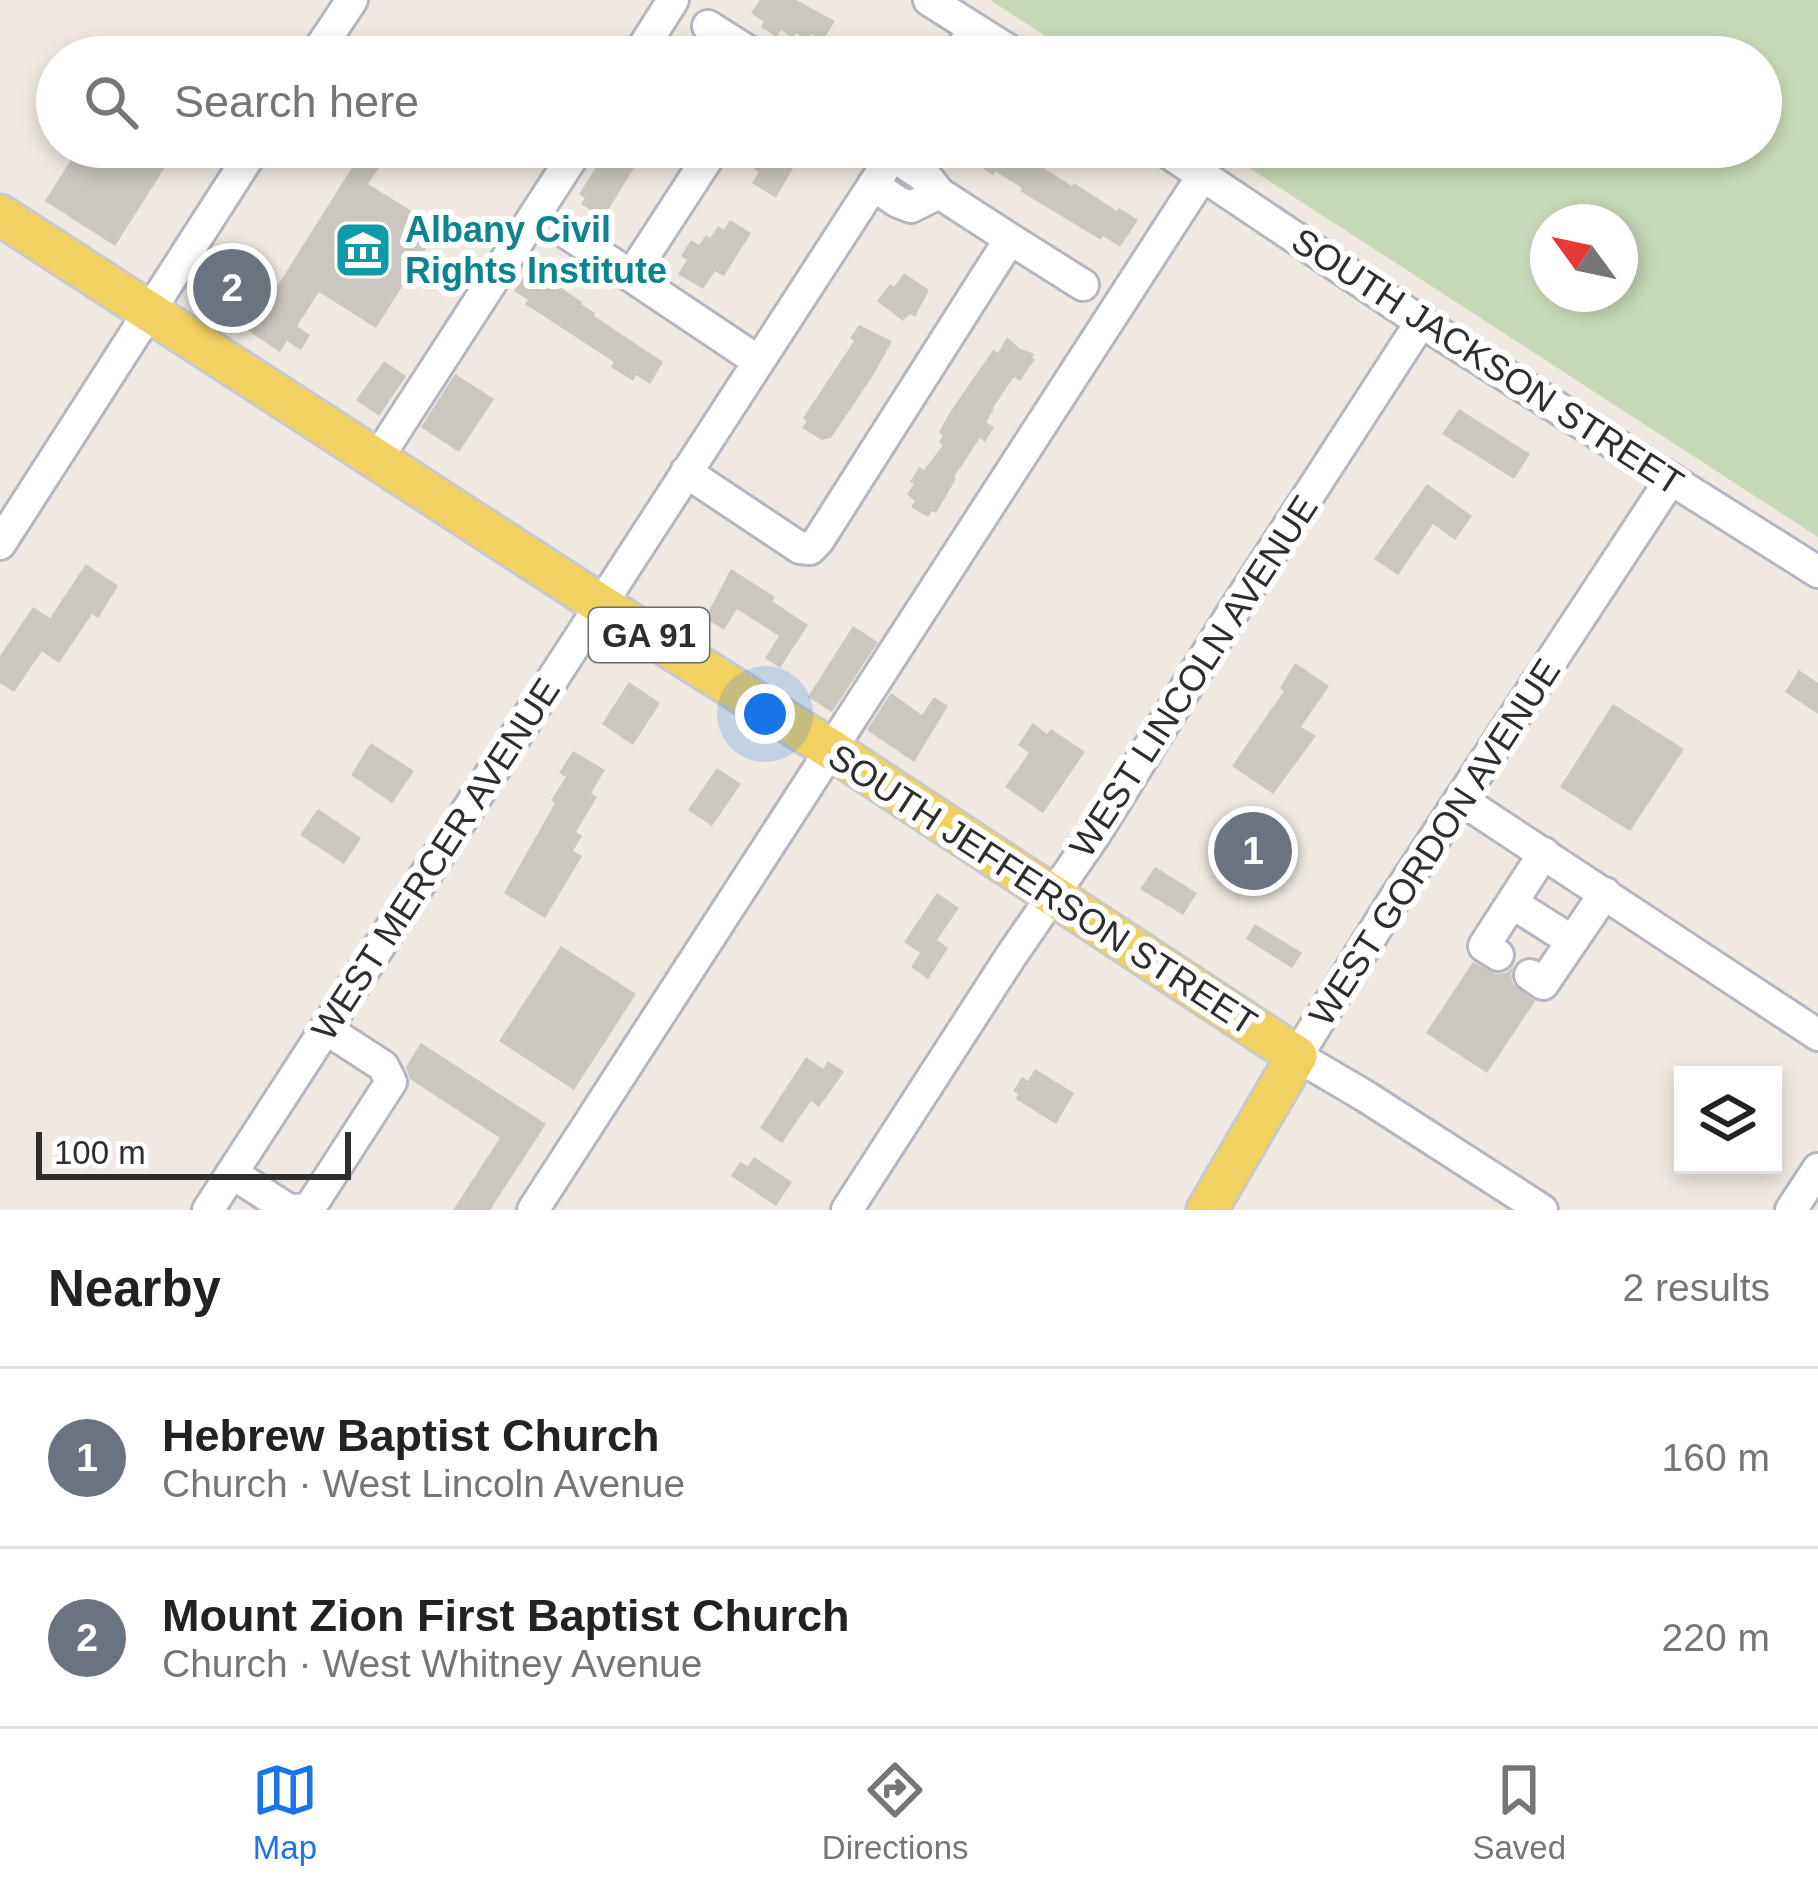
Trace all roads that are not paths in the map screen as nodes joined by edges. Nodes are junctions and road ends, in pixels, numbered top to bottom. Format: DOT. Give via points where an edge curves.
graph roads {
  1 [pos="352,0"];
  2 [pos="674,0"];
  3 [pos="929,0"];
  4 [pos="708,26"];
  5 [pos="974,28"];
  6 [pos="328,36"];
  7 [pos="651,36"];
  8 [pos="724,36"];
  9 [pos="969,36"];
  10 [pos="986,36"];
  11 [pos="242,168"];
  12 [pos="564,168"];
  13 [pos="701,168"];
  14 [pos="884,168"];
  15 [pos="915,168"];
  16 [pos="1192,168"];
  17 [pos="1203,175"];
  18 [pos="873,185"];
  19 [pos="940,193"];
  20 [pos="0,215"];
  21 [pos="570,235"];
  22 [pos="1010,239"];
  23 [pos="631,276"];
  24 [pos="1083,285"];
  25 [pos="149,312"];
  26 [pos="1421,322"];
  27 [pos="758,361"];
  28 [pos="377,459"];
  29 [pos="686,472"];
  30 [pos="1670,479"];
  31 [pos="0,544"];
  32 [pos="1818,572"];
  33 [pos="600,604"];
  34 [pos="832,750"];
  35 [pos="1460,799"];
  36 [pos="1544,853"];
  37 [pos="1605,893"];
  38 [pos="1050,896"];
  39 [pos="1512,903"];
  40 [pos="1572,941"];
  41 [pos="1498,955"];
  42 [pos="1530,975"];
  43 [pos="326,1029"];
  44 [pos="1818,1035"];
  45 [pos="1297,1055"];
  46 [pos="1818,1169"];
  47 [pos="232,1173"];
  48 [pos="208,1210"];
  49 [pos="291,1210"];
  50 [pos="533,1210"];
  51 [pos="847,1210"];
  52 [pos="1207,1210"];
  53 [pos="1542,1210"];
  54 [pos="1791,1210"];
  1 -- 6 [label="street"];
  2 -- 7 [label="street"];
  3 -- 5 [label="street"];
  4 -- 8 [label="street"];
  5 -- 9 [label="street"];
  5 -- 10 [label="street"];
  11 -- 25 [label="street"];
  12 -- 28 [label="street"];
  13 -- 23 [label="street"];
  14 -- 18 [label="street, WEST MERCER AVENUE"];
  15 -- 19 [label="street"];
  16 -- 17 [label="street, SOUTH JACKSON STREET"];
  17 -- 26 [label="street, SOUTH JACKSON STREET"];
  17 -- 34 [label="street"];
  18 -- 19 [label="street" via="911,207"];
  18 -- 27 [label="street, WEST MERCER AVENUE"];
  19 -- 22 [label="street"];
  20 -- 25 [label="main road, SOUTH JEFFERSON STREET / GA 91"];
  21 -- 23 [label="street"];
  22 -- 24 [label="street"];
  22 -- 29 [label="street" via="810,549"];
  23 -- 27 [label="street"];
  25 -- 28 [label="main road, SOUTH JEFFERSON STREET / GA 91"];
  25 -- 31 [label="street"];
  26 -- 30 [label="street, SOUTH JACKSON STREET"];
  26 -- 38 [label="street, WEST LINCOLN AVENUE"];
  27 -- 29 [label="street, WEST MERCER AVENUE"];
  28 -- 33 [label="main road, SOUTH JEFFERSON STREET / GA 91"];
  29 -- 33 [label="street, WEST MERCER AVENUE"];
  30 -- 32 [label="street, SOUTH JACKSON STREET"];
  30 -- 35 [label="street, WEST GORDON AVENUE"];
  33 -- 34 [label="main road, SOUTH JEFFERSON STREET / GA 91"];
  33 -- 43 [label="street, WEST MERCER AVENUE"];
  34 -- 38 [label="main road, SOUTH JEFFERSON STREET / GA 91"];
  34 -- 50 [label="street"];
  35 -- 36 [label="street"];
  35 -- 45 [label="street, WEST GORDON AVENUE"];
  36 -- 37 [label="street"];
  36 -- 39 [label="street"];
  37 -- 40 [label="street"];
  37 -- 44 [label="street"];
  38 -- 45 [label="main road, SOUTH JEFFERSON STREET / GA 91"];
  38 -- 51 [label="street, WEST LINCOLN AVENUE"];
  39 -- 40 [label="street"];
  39 -- 41 [label="street" via="1484,946"];
  40 -- 42 [label="street" via="1543,984"];
  43 -- 47 [label="street, WEST MERCER AVENUE"];
  43 -- 49 [label="street" via="382,1066 391,1082 309,1208"];
  45 -- 52 [label="main road, WEST GORDON AVENUE"];
  45 -- 53 [label="street, SOUTH JEFFERSON STREET"];
  46 -- 54 [label="street"];
  47 -- 48 [label="street, WEST MERCER AVENUE"];
  47 -- 49 [label="street"];
}
